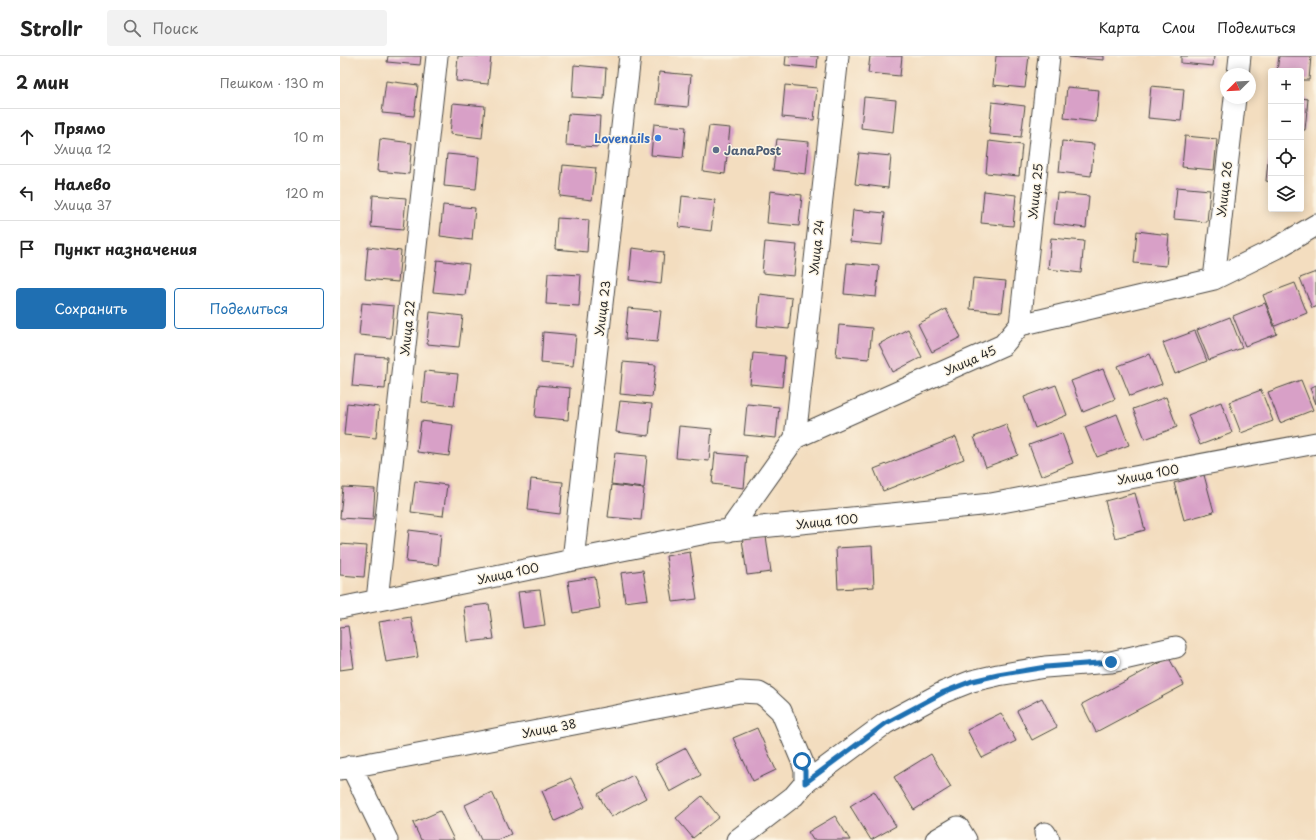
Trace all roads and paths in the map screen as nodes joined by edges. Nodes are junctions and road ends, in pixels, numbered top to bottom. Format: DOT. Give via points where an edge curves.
graph roads {
  1 [pos="437,56"];
  2 [pos="630,56"];
  3 [pos="838,56"];
  4 [pos="1050,56"];
  5 [pos="1240,56"];
  6 [pos="1239,68"];
  7 [pos="1234,104"];
  8 [pos="1316,225"];
  9 [pos="1214,279"];
  10 [pos="1020,325"];
  11 [pos="795,438"];
  12 [pos="1316,443"];
  13 [pos="729,530"];
  14 [pos="573,560"];
  15 [pos="377,600"];
  16 [pos="340,608"];
  17 [pos="1176,647"];
  18 [pos="345,768"];
  19 [pos="805,783"];
  20 [pos="387,840"];
  21 [pos="737,840"];
  22 [pos="936,840"];
  23 [pos="966,840"];
  1 -- 15 [label="street, Улица 22"];
  2 -- 14 [label="street, Улица 23"];
  3 -- 11 [label="street, Улица 24"];
  4 -- 10 [label="street, Улица 25"];
  5 -- 6 [label="street"];
  7 -- 9 [label="street, Улица 26"];
  8 -- 9 [label="street" via="1277,248"];
  9 -- 10 [label="street"];
  10 -- 11 [label="street, Улица 45" via="1003,345"];
  11 -- 13 [label="street"];
  12 -- 13 [label="street, Улица 100" via="990,504"];
  13 -- 14 [label="street, Улица 100"];
  14 -- 15 [label="street, Улица 100"];
  15 -- 16 [label="street, Улица 100"];
  17 -- 19 [label="street" via="1111,662 1046,667 972,681 944,692 886,723"];
  18 -- 19 [label="street, Улица 38" via="740,692 766,696 781,711 802,761"];
  18 -- 20 [label="street"];
  19 -- 21 [label="street" via="794,796"];
  22 -- 23 [label="street" via="958,827"];
}
